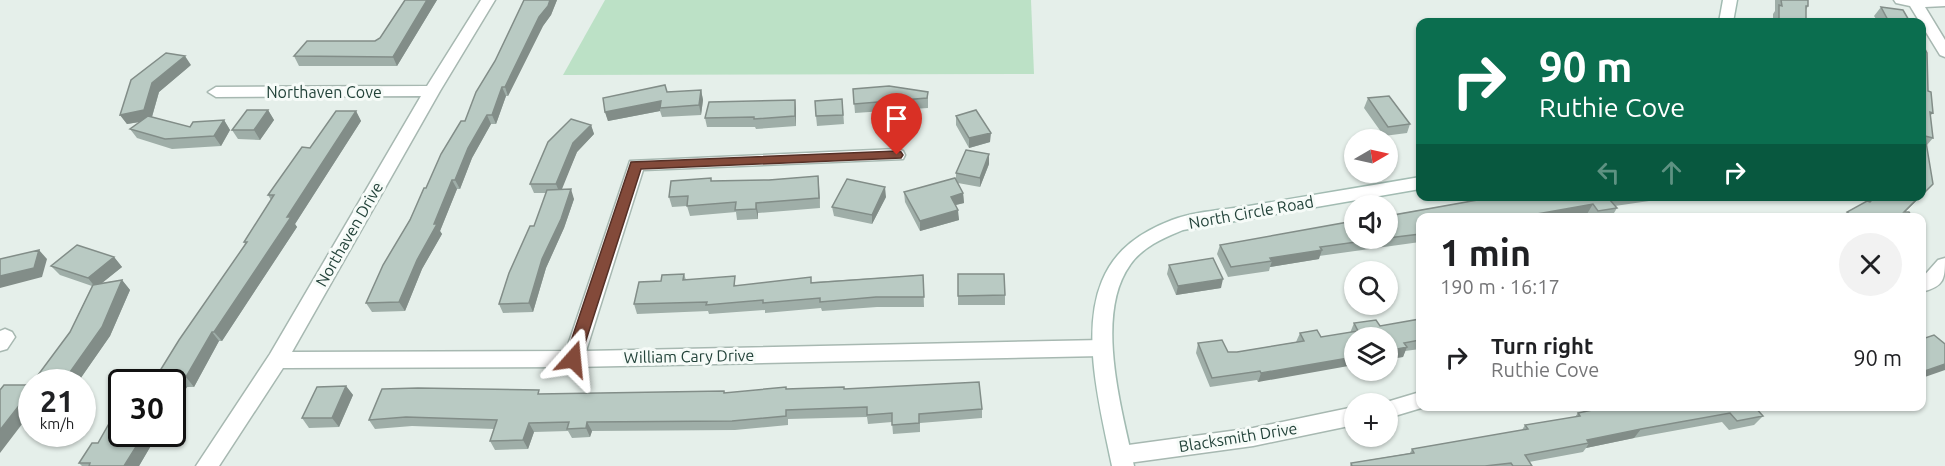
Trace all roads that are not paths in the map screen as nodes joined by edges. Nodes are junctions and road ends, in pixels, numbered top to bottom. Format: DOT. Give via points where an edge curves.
graph roads {
  1 [pos="488,0"];
  2 [pos="1730,0"];
  3 [pos="1908,1"];
  4 [pos="1945,2"];
  5 [pos="1727,18"];
  6 [pos="1920,18"];
  7 [pos="1926,26"];
  8 [pos="1945,52"];
  9 [pos="432,91"];
  10 [pos="216,92"];
  11 [pos="897,155"];
  12 [pos="1416,184"];
  13 [pos="1945,265"];
  14 [pos="1926,283"];
  15 [pos="1102,348"];
  16 [pos="573,359"];
  17 [pos="277,360"];
  18 [pos="1416,402"];
  19 [pos="1398,406"];
  20 [pos="1344,418"];
  21 [pos="1122,461"];
  22 [pos="207,466"];
  1 -- 9 [label="street, Northaven Drive"];
  2 -- 5 [label="street"];
  3 -- 4 [label="street"];
  3 -- 6 [label="street"];
  7 -- 8 [label="street"];
  9 -- 10 [label="street, Northaven Cove"];
  9 -- 17 [label="street, Northaven Drive"];
  11 -- 16 [label="street" via="636,165"];
  12 -- 15 [label="street, North Circle Road" via="1179,224 1148,239 1122,261 1106,296"];
  13 -- 14 [label="street"];
  15 -- 16 [label="street, William Cary Drive"];
  15 -- 21 [label="street, North Circle Road"];
  16 -- 17 [label="street, William Cary Drive"];
  17 -- 22 [label="street, Northaven Drive"];
  18 -- 19 [label="street"];
  20 -- 21 [label="street, Blacksmith Drive"];
}
